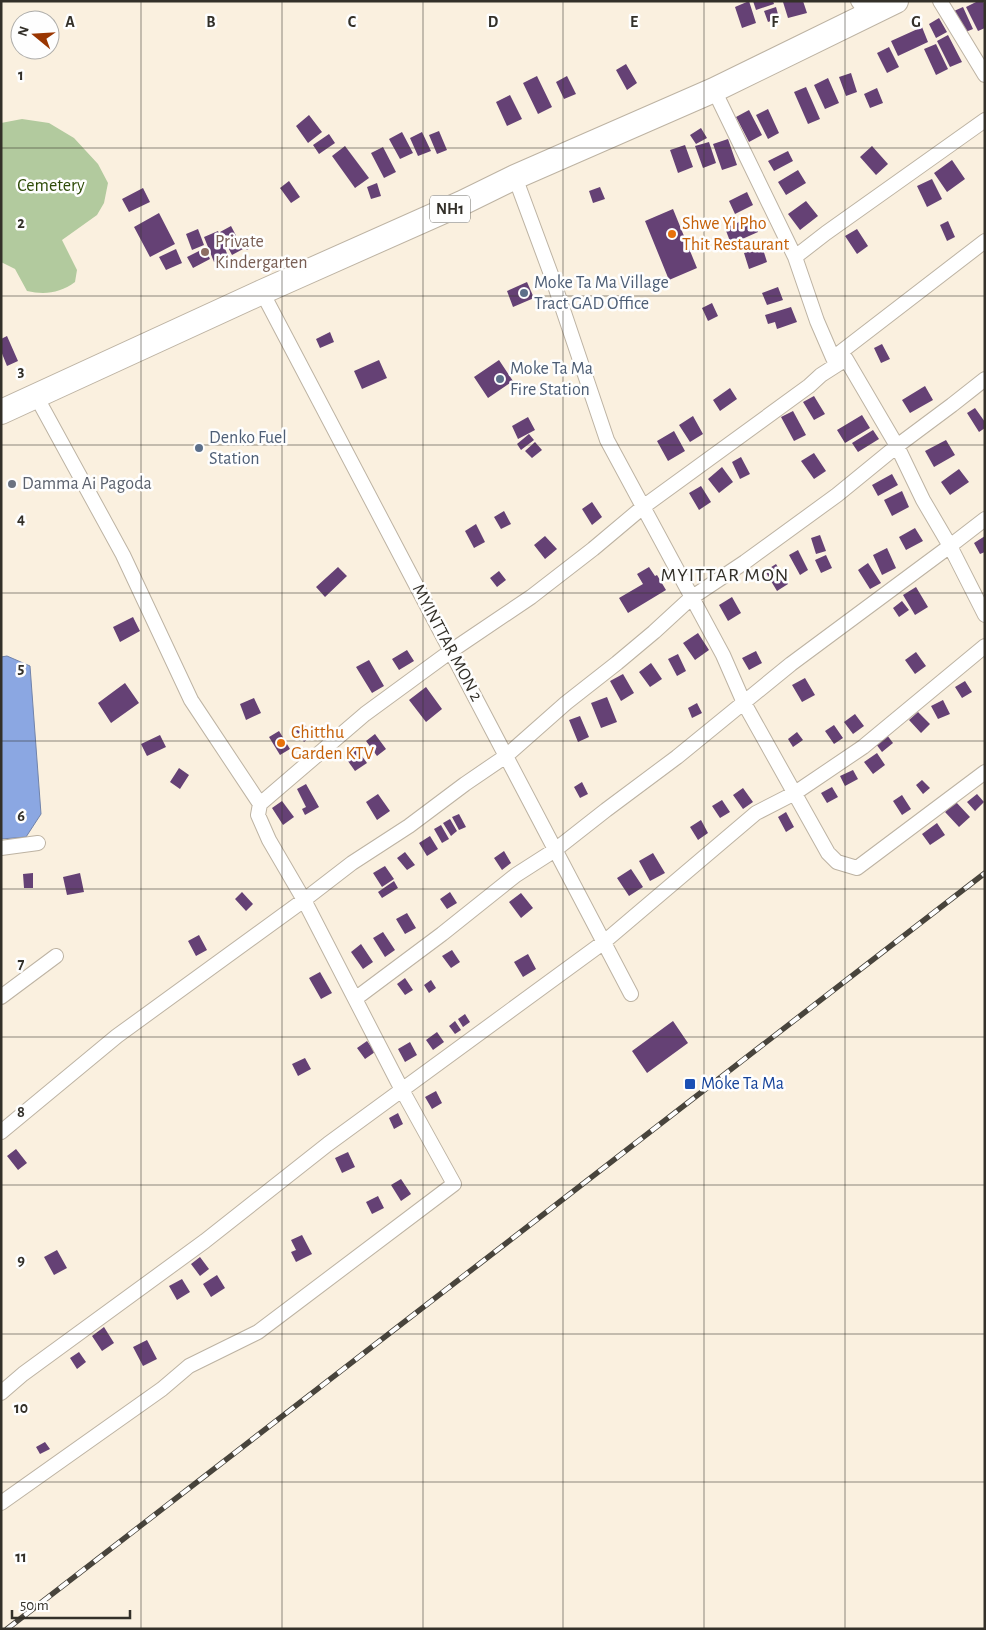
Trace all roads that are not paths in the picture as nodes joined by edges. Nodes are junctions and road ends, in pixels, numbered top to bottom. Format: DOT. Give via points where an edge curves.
graph roads {
  1 [pos="896,1"];
  2 [pos="940,1"];
  3 [pos="863,8"];
  4 [pos="985,76"];
  5 [pos="714,90"];
  6 [pos="985,120"];
  7 [pos="515,177"];
  8 [pos="985,241"];
  9 [pos="795,257"];
  10 [pos="262,292"];
  11 [pos="839,358"];
  12 [pos="985,379"];
  13 [pos="36,396"];
  14 [pos="1,412"];
  15 [pos="897,446"];
  16 [pos="644,507"];
  17 [pos="985,519"];
  18 [pos="950,546"];
  19 [pos="691,598"];
  20 [pos="985,615"];
  21 [pos="985,646"];
  22 [pos="451,651"];
  23 [pos="744,703"];
  24 [pos="506,756"];
  25 [pos="985,772"];
  26 [pos="795,793"];
  27 [pos="260,804"];
  28 [pos="38,842"];
  29 [pos="1,848"];
  30 [pos="555,850"];
  31 [pos="304,900"];
  32 [pos="604,942"];
  33 [pos="56,956"];
  34 [pos="631,994"];
  35 [pos="1,997"];
  36 [pos="355,999"];
  37 [pos="402,1090"];
  38 [pos="1,1132"];
  39 [pos="1,1392"];
  40 [pos="1,1503"];
  1 -- 3 [label="highway, NH1"];
  2 -- 4 [label="street"];
  3 -- 5 [label="highway, NH1"];
  5 -- 7 [label="highway, NH1"];
  5 -- 9 [label="street"];
  6 -- 9 [label="street"];
  7 -- 10 [label="highway, NH1"];
  7 -- 16 [label="street" via="607,440"];
  8 -- 11 [label="street"];
  9 -- 11 [label="street" via="817,321"];
  10 -- 13 [label="highway, NH1"];
  10 -- 22 [label="street, MYINTTAR MON 2"];
  11 -- 15 [label="street"];
  11 -- 16 [label="street" via="809,386"];
  12 -- 15 [label="street"];
  13 -- 14 [label="highway, NH1"];
  13 -- 27 [label="street" via="123,555 191,700"];
  15 -- 18 [label="street"];
  15 -- 19 [label="street" via="837,495"];
  16 -- 19 [label="street"];
  16 -- 22 [label="street" via="531,597"];
  17 -- 18 [label="street"];
  18 -- 20 [label="street"];
  18 -- 23 [label="street" via="791,664"];
  19 -- 23 [label="street" via="723,655"];
  19 -- 24 [label="street"];
  21 -- 26 [label="street" via="862,747"];
  22 -- 24 [label="street, MYINTTAR MON 2"];
  22 -- 27 [label="street" via="364,714"];
  23 -- 26 [label="street"];
  23 -- 30 [label="street"];
  24 -- 30 [label="street, MYINTTAR MON 2"];
  24 -- 31 [label="street"];
  25 -- 26 [label="street" via="857,868 837,862 828,854"];
  26 -- 32 [label="street" via="756,813"];
  27 -- 31 [label="street" via="258,815 269,840"];
  28 -- 29 [label="street"];
  30 -- 32 [label="street, MYINTTAR MON 2"];
  30 -- 36 [label="street" via="516,874"];
  31 -- 36 [label="street"];
  31 -- 38 [label="street" via="117,1036"];
  32 -- 34 [label="street, MYINTTAR MON 2"];
  32 -- 37 [label="street"];
  33 -- 35 [label="street"];
  36 -- 37 [label="street"];
  37 -- 39 [label="street"];
  37 -- 40 [label="street" via="454,1184 258,1332 188,1366 162,1389"];
}
